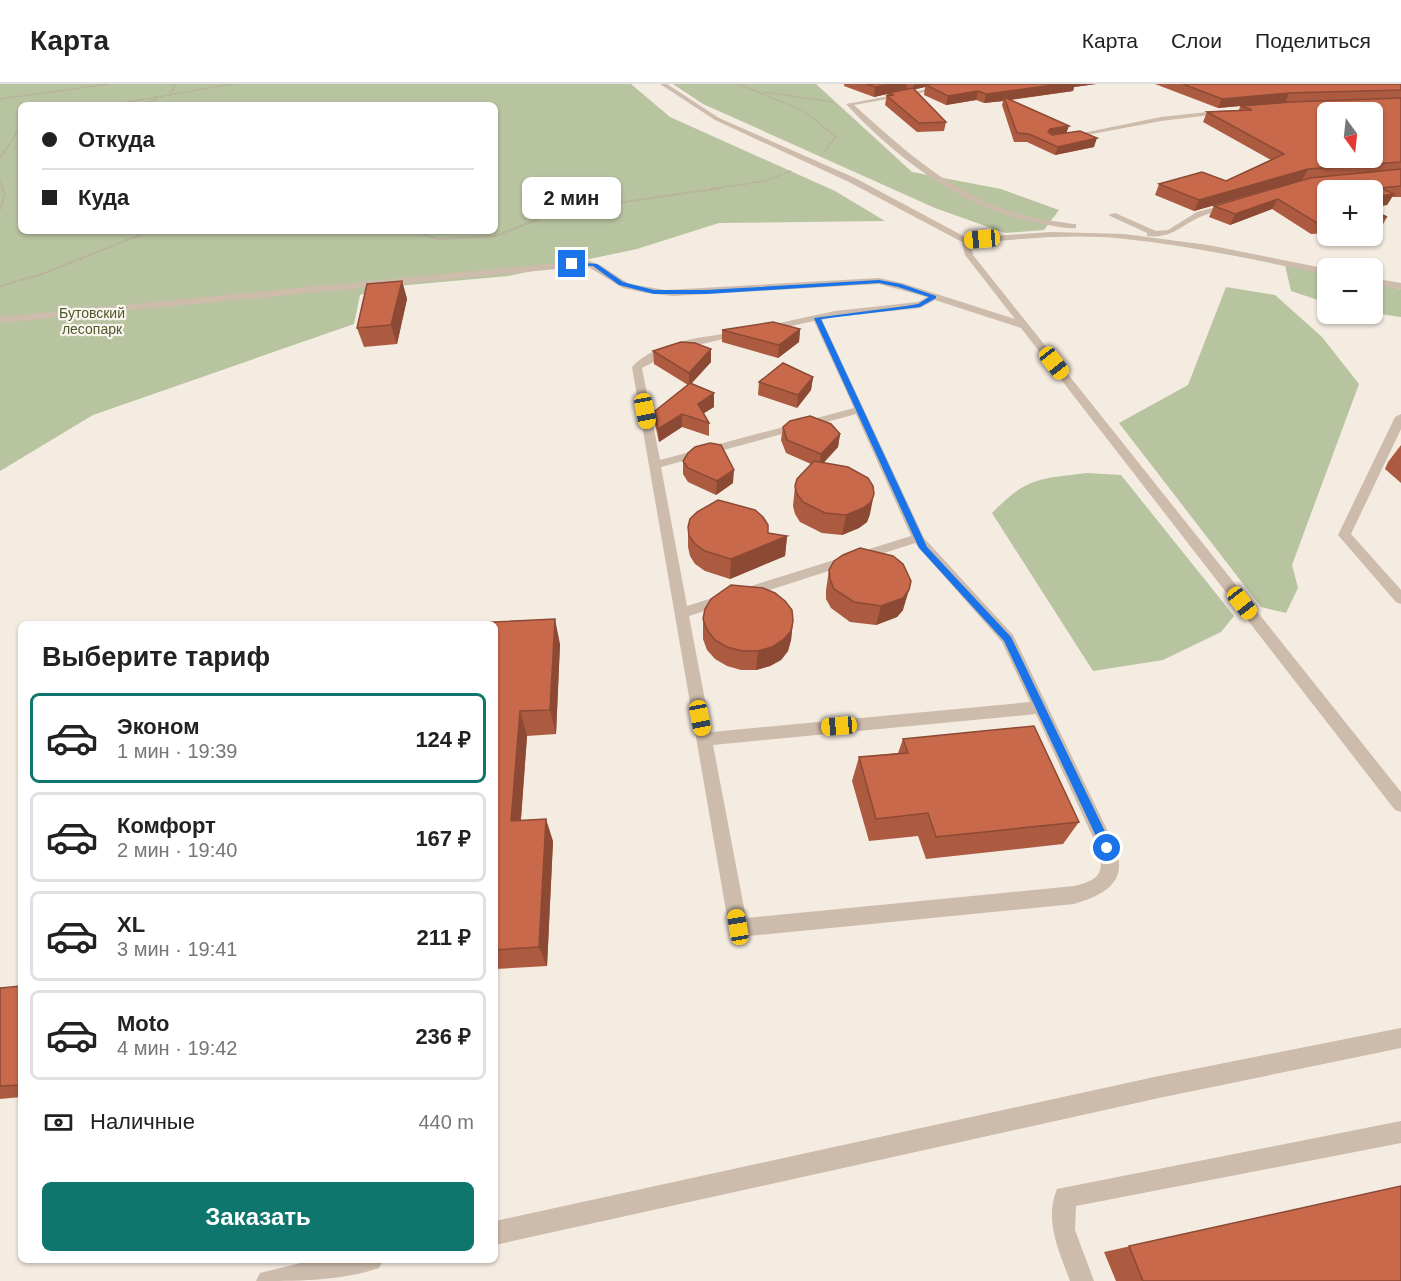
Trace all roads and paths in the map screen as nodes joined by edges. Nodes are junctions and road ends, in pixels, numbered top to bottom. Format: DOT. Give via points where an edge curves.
graph roads {
  1 [pos="109,84"];
  2 [pos="173,84"];
  3 [pos="232,84"];
  4 [pos="663,84"];
  5 [pos="738,84"];
  6 [pos="967,84"];
  7 [pos="756,91"];
  8 [pos="169,94"];
  9 [pos="157,97"];
  10 [pos="0,99"];
  11 [pos="126,102"];
  12 [pos="152,102"];
  13 [pos="849,104"];
  14 [pos="1234,111"];
  15 [pos="18,131"];
  16 [pos="1062,138"];
  17 [pos="825,150"];
  18 [pos="0,158"];
  19 [pos="791,171"];
  20 [pos="0,182"];
  21 [pos="1234,204"];
  22 [pos="0,209"];
  23 [pos="1112,215"];
  24 [pos="142,234"];
  25 [pos="423,234"];
  26 [pos="1158,235"];
  27 [pos="966,241"];
  28 [pos="1317,270"];
  29 [pos="1383,283"];
  30 [pos="0,286"];
  31 [pos="1401,286"];
  32 [pos="933,297"];
  33 [pos="817,318"];
  34 [pos="0,320"];
  35 [pos="1025,326"];
  36 [pos="860,410"];
  37 [pos="1401,417"];
  38 [pos="656,465"];
  39 [pos="918,538"];
  40 [pos="1401,599"];
  41 [pos="681,613"];
  42 [pos="1040,707"];
  43 [pos="704,739"];
  44 [pos="1401,806"];
  45 [pos="1401,1038"];
  46 [pos="1401,1132"];
  47 [pos="498,1232"];
  48 [pos="356,1263"];
  49 [pos="268,1281"];
  50 [pos="1082,1281"];
  1 -- 10 [label="path"];
  2 -- 8 [label="path"];
  3 -- 8 [label="path"];
  4 -- 27 [label="street" via="717,119 852,180"];
  5 -- 7 [label="path"];
  6 -- 13 [label="street"];
  7 -- 13 [label="path"];
  7 -- 17 [label="path" via="804,111 836,137"];
  8 -- 9 [label="path"];
  9 -- 11 [label="path"];
  9 -- 12 [label="path"];
  13 -- 26 [label="street" via="911,161 987,206 1037,221"];
  14 -- 16 [label="street" via="1170,118"];
  15 -- 18 [label="path"];
  19 -- 25 [label="path" via="765,182 555,212 496,236 437,238"];
  20 -- 22 [label="path" via="5,195"];
  21 -- 26 [label="street" via="1200,214"];
  23 -- 26 [label="street"];
  24 -- 30 [label="path" via="42,274"];
  27 -- 28 [label="street" via="1060,234 1124,236"];
  27 -- 35 [label="street" via="969,255"];
  29 -- 31 [label="street"];
  32 -- 33 [label="street" via="906,308"];
  32 -- 34 [label="street" via="879,281 654,292 621,284 595,265 580,264"];
  32 -- 35 [label="street"];
  33 -- 36 [label="street"];
  33 -- 38 [label="street" via="672,348 644,361 638,367"];
  35 -- 44 [label="street"];
  36 -- 38 [label="street"];
  36 -- 39 [label="street"];
  37 -- 40 [label="street" via="1344,535"];
  38 -- 41 [label="street"];
  39 -- 41 [label="street"];
  39 -- 42 [label="street" via="1008,639"];
  41 -- 43 [label="street"];
  42 -- 43 [label="street"];
  42 -- 43 [label="street" via="1111,859 1107,880 1074,895 738,927"];
  45 -- 47 [label="street" via="1159,1087"];
  46 -- 50 [label="street" via="1065,1197 1064,1230"];
  48 -- 49 [label="street"];
}
